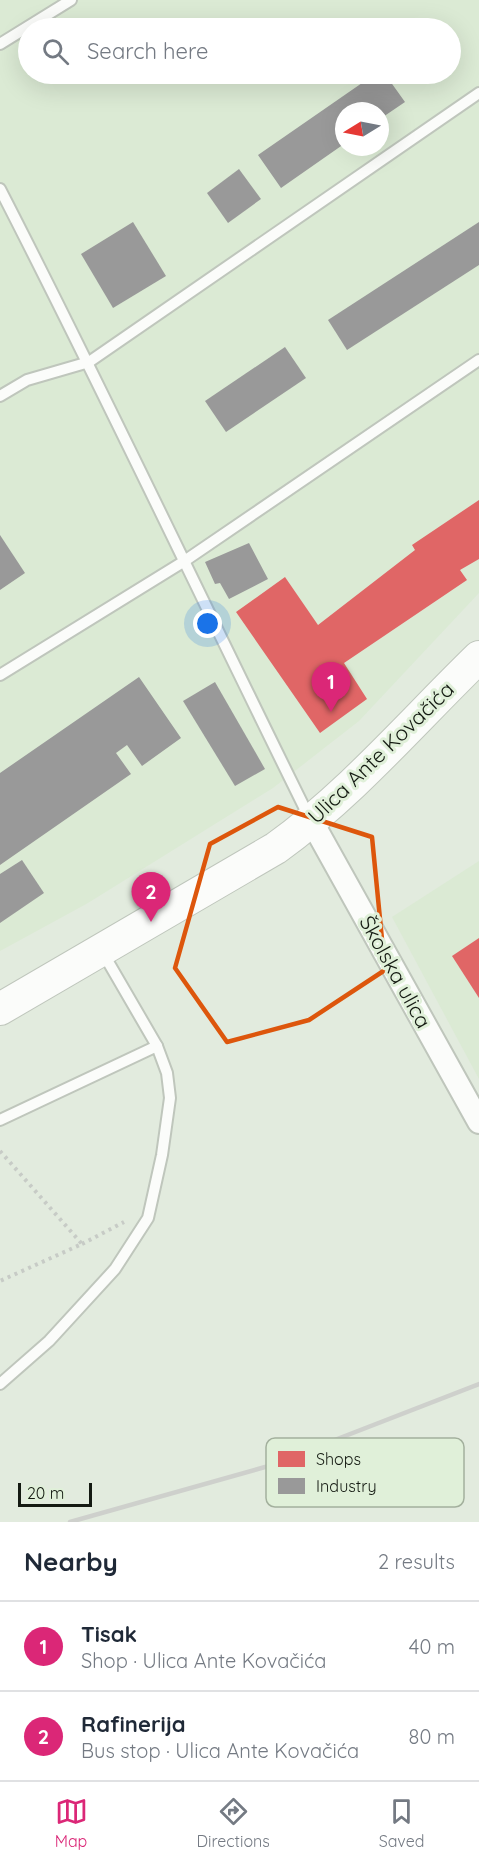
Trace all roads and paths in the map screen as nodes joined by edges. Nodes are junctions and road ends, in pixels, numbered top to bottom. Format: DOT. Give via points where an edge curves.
graph roads {
  1 [pos="71,0"];
  2 [pos="42,18"];
  3 [pos="18,33"];
  4 [pos="0,44"];
  5 [pos="479,93"];
  6 [pos="0,189"];
  7 [pos="479,360"];
  8 [pos="89,362"];
  9 [pos="0,396"];
  10 [pos="183,562"];
  11 [pos="479,657"];
  12 [pos="0,675"];
  13 [pos="312,822"];
  14 [pos="102,950"];
  15 [pos="0,1009"];
  16 [pos="157,1046"];
  17 [pos="0,1120"];
  18 [pos="479,1122"];
  19 [pos="0,1151"];
  20 [pos="152,1197"];
  21 [pos="82,1244"];
  22 [pos="0,1281"];
  23 [pos="0,1384"];
  1 -- 2 [label="lane"];
  3 -- 4 [label="lane"];
  5 -- 8 [label="lane"];
  6 -- 8 [label="lane"];
  7 -- 10 [label="lane"];
  8 -- 9 [label="lane" via="27,380"];
  8 -- 10 [label="lane"];
  10 -- 12 [label="lane"];
  10 -- 13 [label="lane"];
  11 -- 13 [label="main road, Ulica Ante Kovačića"];
  13 -- 14 [label="main road, Ulica Ante Kovačića" via="276,848"];
  13 -- 18 [label="street, Školska ulica"];
  14 -- 15 [label="main road, Ulica Ante Kovačića"];
  14 -- 16 [label="lane"];
  16 -- 17 [label="lane"];
  16 -- 20 [label="lane" via="167,1073 170,1098"];
  19 -- 21 [label="path"];
  20 -- 21 [label="path" via="128,1220"];
  20 -- 23 [label="lane" via="148,1218 115,1269 49,1341"];
  21 -- 22 [label="path"];
}
